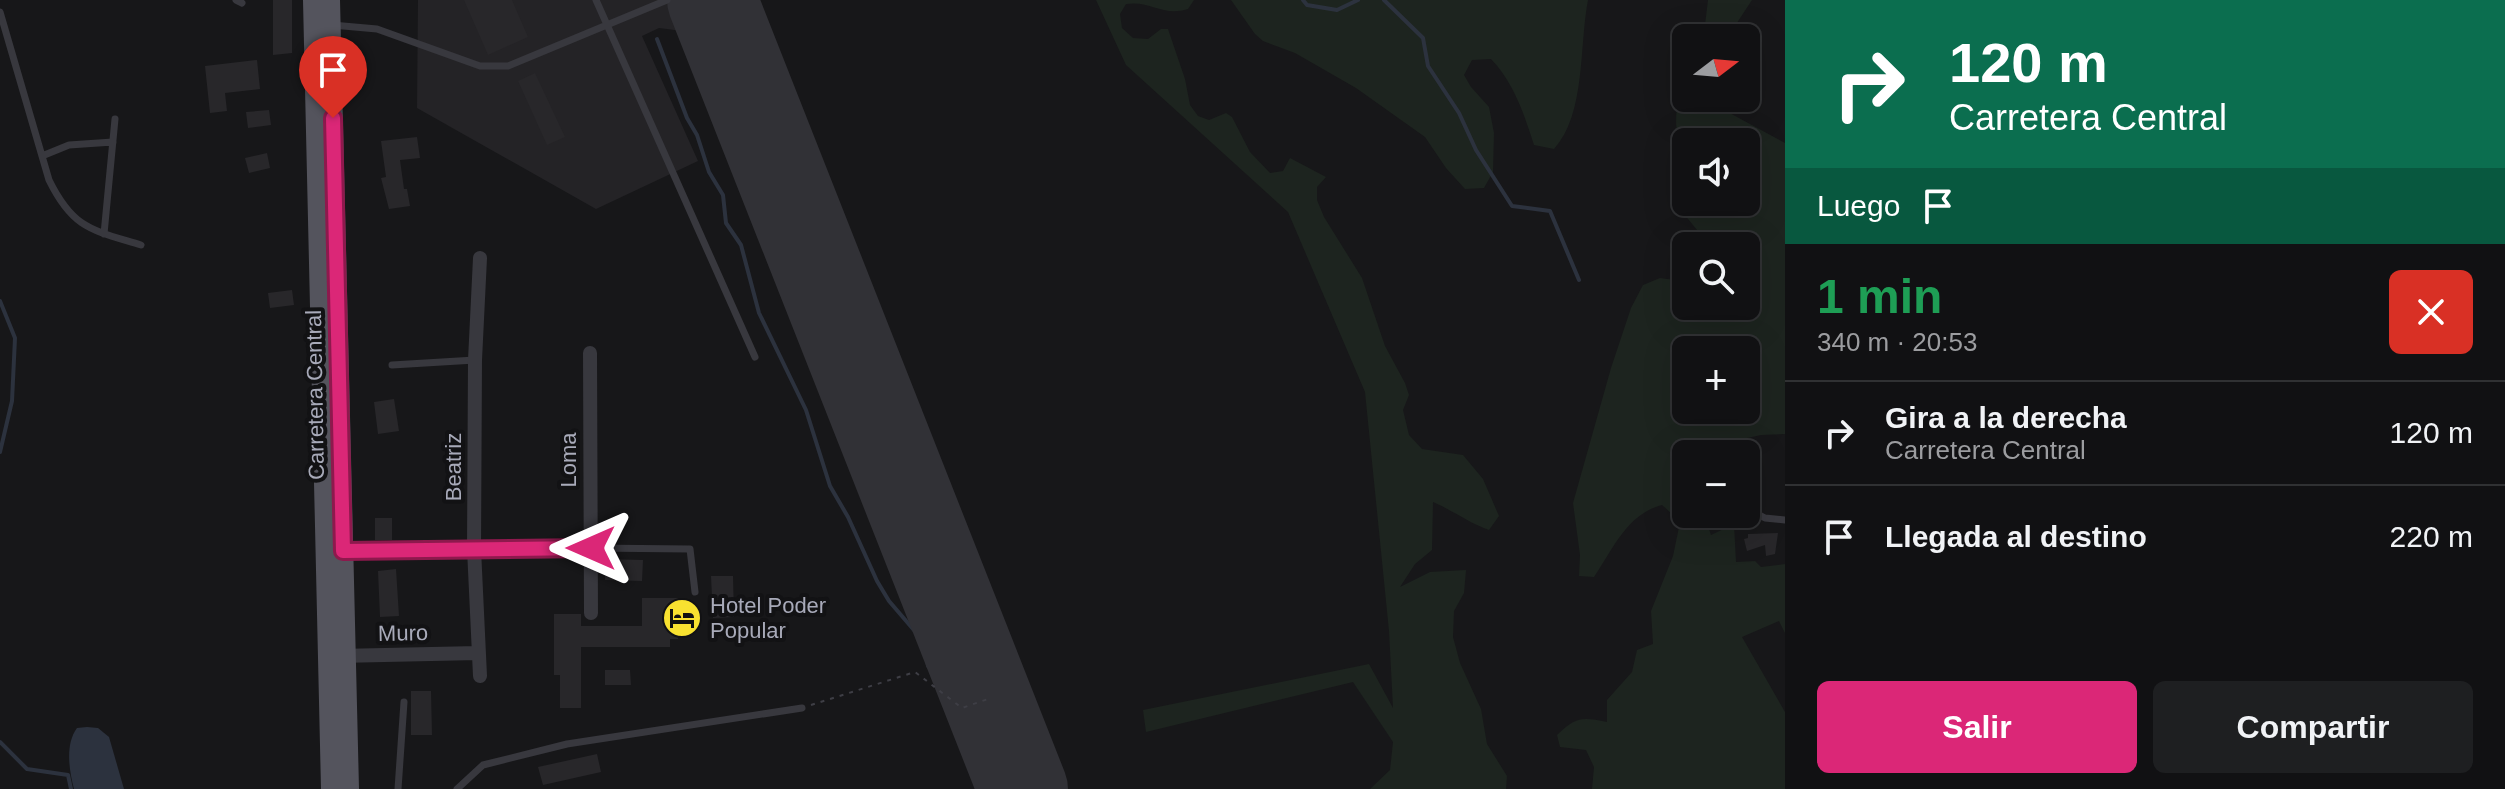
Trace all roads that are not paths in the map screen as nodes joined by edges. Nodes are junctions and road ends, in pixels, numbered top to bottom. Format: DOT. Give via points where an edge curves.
graph roads {
  1 [pos="313,0"];
  2 [pos="330,0"];
  3 [pos="596,0"];
  4 [pos="667,0"];
  5 [pos="0,12"];
  6 [pos="322,25"];
  7 [pos="608,26"];
  8 [pos="115,119"];
  9 [pos="113,142"];
  10 [pos="42,156"];
  11 [pos="104,234"];
  12 [pos="141,245"];
  13 [pos="480,258"];
  14 [pos="590,353"];
  15 [pos="755,357"];
  16 [pos="475,360"];
  17 [pos="392,365"];
  18 [pos="1760,515"];
  19 [pos="1785,520"];
  20 [pos="591,548"];
  21 [pos="474,549"];
  22 [pos="335,550"];
  23 [pos="695,592"];
  24 [pos="591,613"];
  25 [pos="478,653"];
  26 [pos="338,656"];
  27 [pos="480,676"];
  28 [pos="404,702"];
  29 [pos="802,708"];
  30 [pos="331,789"];
  31 [pos="349,789"];
  32 [pos="398,789"];
  33 [pos="457,789"];
  1 -- 6 [label="main road, Carretera Central"];
  2 -- 6 [label="main road, Carretera Central"];
  3 -- 7 [label="lane"];
  4 -- 7 [label="lane"];
  5 -- 10 [label="lane"];
  6 -- 7 [label="lane" via="377,29 480,66 508,66"];
  6 -- 22 [label="main road, Carretera Central"];
  7 -- 15 [label="lane"];
  8 -- 9 [label="lane"];
  9 -- 10 [label="lane" via="69,145"];
  9 -- 11 [label="lane"];
  10 -- 11 [label="lane" via="62,206"];
  11 -- 12 [label="lane"];
  13 -- 16 [label="street, Beatriz"];
  14 -- 20 [label="street, Loma"];
  16 -- 17 [label="lane"];
  16 -- 21 [label="street, Beatriz"];
  18 -- 19 [label="lane"];
  20 -- 21 [label="street"];
  20 -- 23 [label="lane" via="690,549"];
  20 -- 24 [label="street, Loma"];
  21 -- 22 [label="street"];
  21 -- 25 [label="street, Beatriz"];
  22 -- 26 [label="main road, Carretera Central"];
  25 -- 26 [label="street, Muro"];
  25 -- 27 [label="street, Beatriz"];
  26 -- 30 [label="main road, Carretera Central"];
  26 -- 31 [label="main road, Carretera Central"];
  28 -- 32 [label="lane"];
  29 -- 33 [label="lane" via="567,744 483,765"];
}
